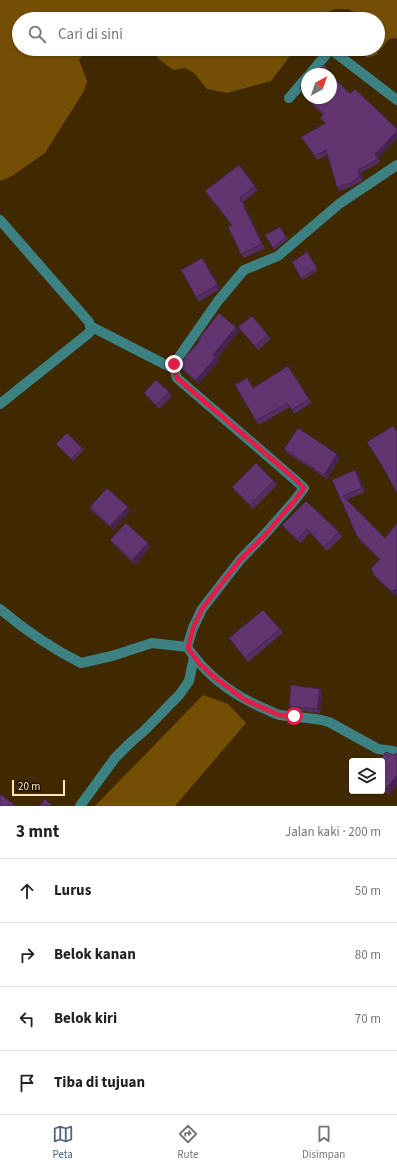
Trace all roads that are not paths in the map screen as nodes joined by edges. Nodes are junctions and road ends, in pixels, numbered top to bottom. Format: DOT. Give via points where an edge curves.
graph roads {
  1 [pos="325,56"];
  2 [pos="341,56"];
  3 [pos="315,68"];
  4 [pos="301,84"];
  5 [pos="289,98"];
  6 [pos="397,100"];
  7 [pos="397,165"];
  8 [pos="0,220"];
  9 [pos="90,326"];
  10 [pos="174,369"];
  11 [pos="0,404"];
  12 [pos="0,609"];
  13 [pos="188,648"];
  14 [pos="194,657"];
  15 [pos="397,754"];
  16 [pos="80,806"];
  1 -- 3 [label="street"];
  2 -- 6 [label="street"];
  4 -- 5 [label="street"];
  7 -- 10 [label="street" via="339,204 278,256 244,270 218,301 174,364"];
  8 -- 9 [label="street"];
  9 -- 10 [label="street"];
  9 -- 11 [label="street" via="89,333"];
  10 -- 13 [label="street" via="177,378 304,488 266,534 240,560 202,609 193,628"];
  12 -- 13 [label="street" via="30,634 81,663 112,656 152,642"];
  13 -- 14 [label="street"];
  14 -- 15 [label="street" via="214,677 245,700 279,715 329,722 378,749"];
  14 -- 16 [label="street" via="189,681 180,694 115,758"];
}
